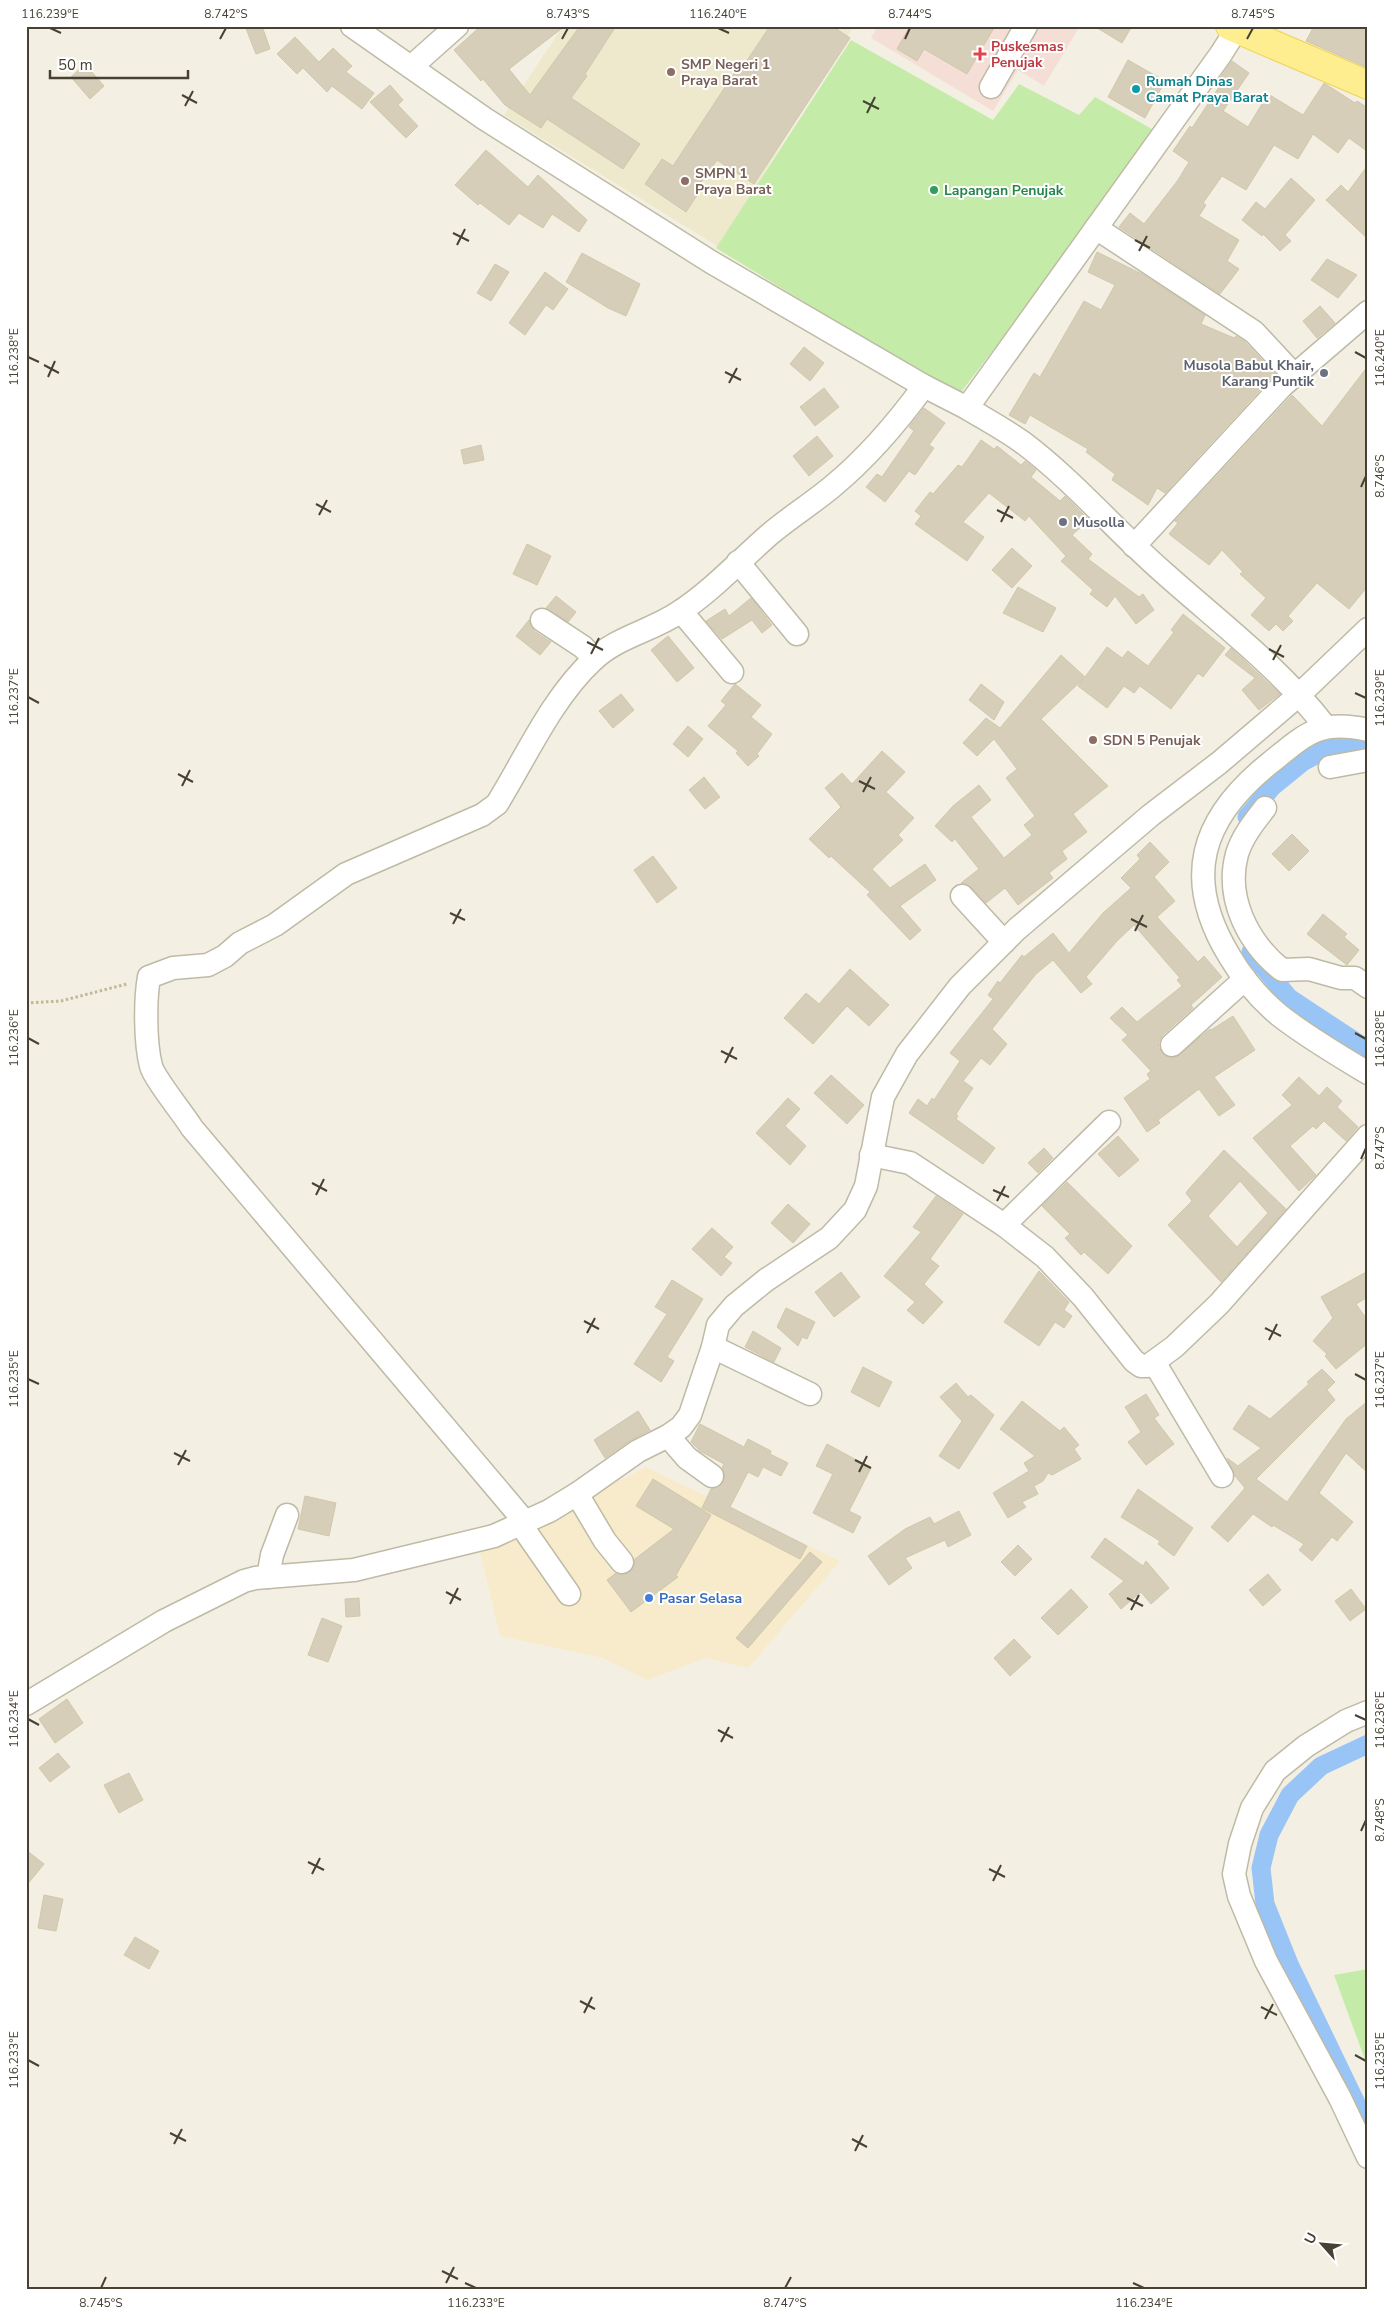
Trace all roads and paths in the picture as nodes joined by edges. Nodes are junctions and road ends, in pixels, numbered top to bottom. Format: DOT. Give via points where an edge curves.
graph roads {
  1 [pos="352,26"];
  2 [pos="456,26"];
  3 [pos="1026,26"];
  4 [pos="1233,28"];
  5 [pos="1266,33"];
  6 [pos="411,66"];
  7 [pos="1368,85"];
  8 [pos="992,87"];
  9 [pos="1096,228"];
  10 [pos="1368,312"];
  11 [pos="1294,375"];
  12 [pos="924,386"];
  13 [pos="966,408"];
  14 [pos="1134,546"];
  15 [pos="738,562"];
  16 [pos="681,611"];
  17 [pos="542,620"];
  18 [pos="1368,629"];
  19 [pos="797,634"];
  20 [pos="594,658"];
  21 [pos="732,672"];
  22 [pos="1300,694"];
  23 [pos="1325,726"];
  24 [pos="1368,730"];
  25 [pos="1368,760"];
  26 [pos="1330,767"];
  27 [pos="1225,811"];
  28 [pos="962,896"];
  29 [pos="1004,942"];
  30 [pos="149,977"];
  31 [pos="1245,979"];
  32 [pos="1368,988"];
  33 [pos="1368,996"];
  34 [pos="26,1003"];
  35 [pos="1172,1045"];
  36 [pos="1368,1073"];
  37 [pos="1109,1122"];
  38 [pos="1368,1136"];
  39 [pos="872,1155"];
  40 [pos="1004,1225"];
  41 [pos="713,1347"];
  42 [pos="1154,1362"];
  43 [pos="810,1394"];
  44 [pos="668,1436"];
  45 [pos="712,1476"];
  46 [pos="1222,1476"];
  47 [pos="577,1494"];
  48 [pos="286,1515"];
  49 [pos="524,1524"];
  50 [pos="622,1562"];
  51 [pos="268,1577"];
  52 [pos="569,1594"];
  53 [pos="26,1704"];
  54 [pos="1368,1712"];
  55 [pos="1368,2157"];
  1 -- 6 [label="street"];
  2 -- 6 [label="street"];
  3 -- 8 [label="street"];
  4 -- 5 [label="main road"];
  4 -- 9 [label="street"];
  5 -- 7 [label="main road"];
  6 -- 12 [label="street" via="486,119 711,262"];
  9 -- 11 [label="street" via="1254,332"];
  9 -- 13 [label="street"];
  10 -- 11 [label="street"];
  11 -- 14 [label="street"];
  12 -- 13 [label="street"];
  12 -- 15 [label="street" via="874,448 832,487"];
  13 -- 14 [label="street" via="1028,447 1068,480"];
  14 -- 22 [label="street" via="1232,630"];
  15 -- 16 [label="street" via="712,588"];
  15 -- 19 [label="street"];
  16 -- 20 [label="street" via="628,635"];
  16 -- 21 [label="street"];
  17 -- 20 [label="street"];
  18 -- 22 [label="street"];
  20 -- 30 [label="street" via="564,694 497,804 482,815 346,874 275,925 208,965 173,968"];
  22 -- 23 [label="street"];
  22 -- 29 [label="street" via="1219,763 1151,815"];
  23 -- 24 [label="street"];
  23 -- 27 [label="street" via="1288,748 1246,782"];
  25 -- 26 [label="street"];
  27 -- 31 [label="street" via="1208,844 1204,860 1204,896 1217,937"];
  27 -- 32 [label="street" via="1255,819 1237,855 1235,888 1240,915 1255,942 1282,970 1309,969 1341,978 1355,978"];
  28 -- 29 [label="street"];
  29 -- 39 [label="street" via="960,986 908,1054 883,1097"];
  30 -- 34 [label="path" via="87,996"];
  30 -- 49 [label="street" via="147,1020 151,1068 192,1128"];
  31 -- 35 [label="street"];
  31 -- 36 [label="street" via="1278,1014"];
  32 -- 33 [label="street" via="1364,994"];
  37 -- 40 [label="street"];
  38 -- 42 [label="street" via="1219,1304"];
  39 -- 40 [label="street" via="910,1163"];
  39 -- 41 [label="street" via="866,1186 855,1210 829,1238 766,1280 734,1306 718,1325"];
  40 -- 42 [label="street" via="1044,1256 1077,1290 1134,1361 1141,1366"];
  41 -- 43 [label="street"];
  41 -- 44 [label="street" via="690,1415"];
  42 -- 46 [label="street"];
  44 -- 45 [label="street" via="687,1458"];
  44 -- 47 [label="street" via="638,1451"];
  47 -- 49 [label="street"];
  47 -- 50 [label="street" via="605,1541"];
  48 -- 51 [label="street" via="272,1554"];
  49 -- 51 [label="street" via="494,1536 354,1570"];
  49 -- 52 [label="street"];
  51 -- 53 [label="street" via="244,1581 164,1622"];
  54 -- 55 [label="street" via="1306,1746 1275,1771 1252,1808 1234,1874 1239,1896 1266,1961"];
}
